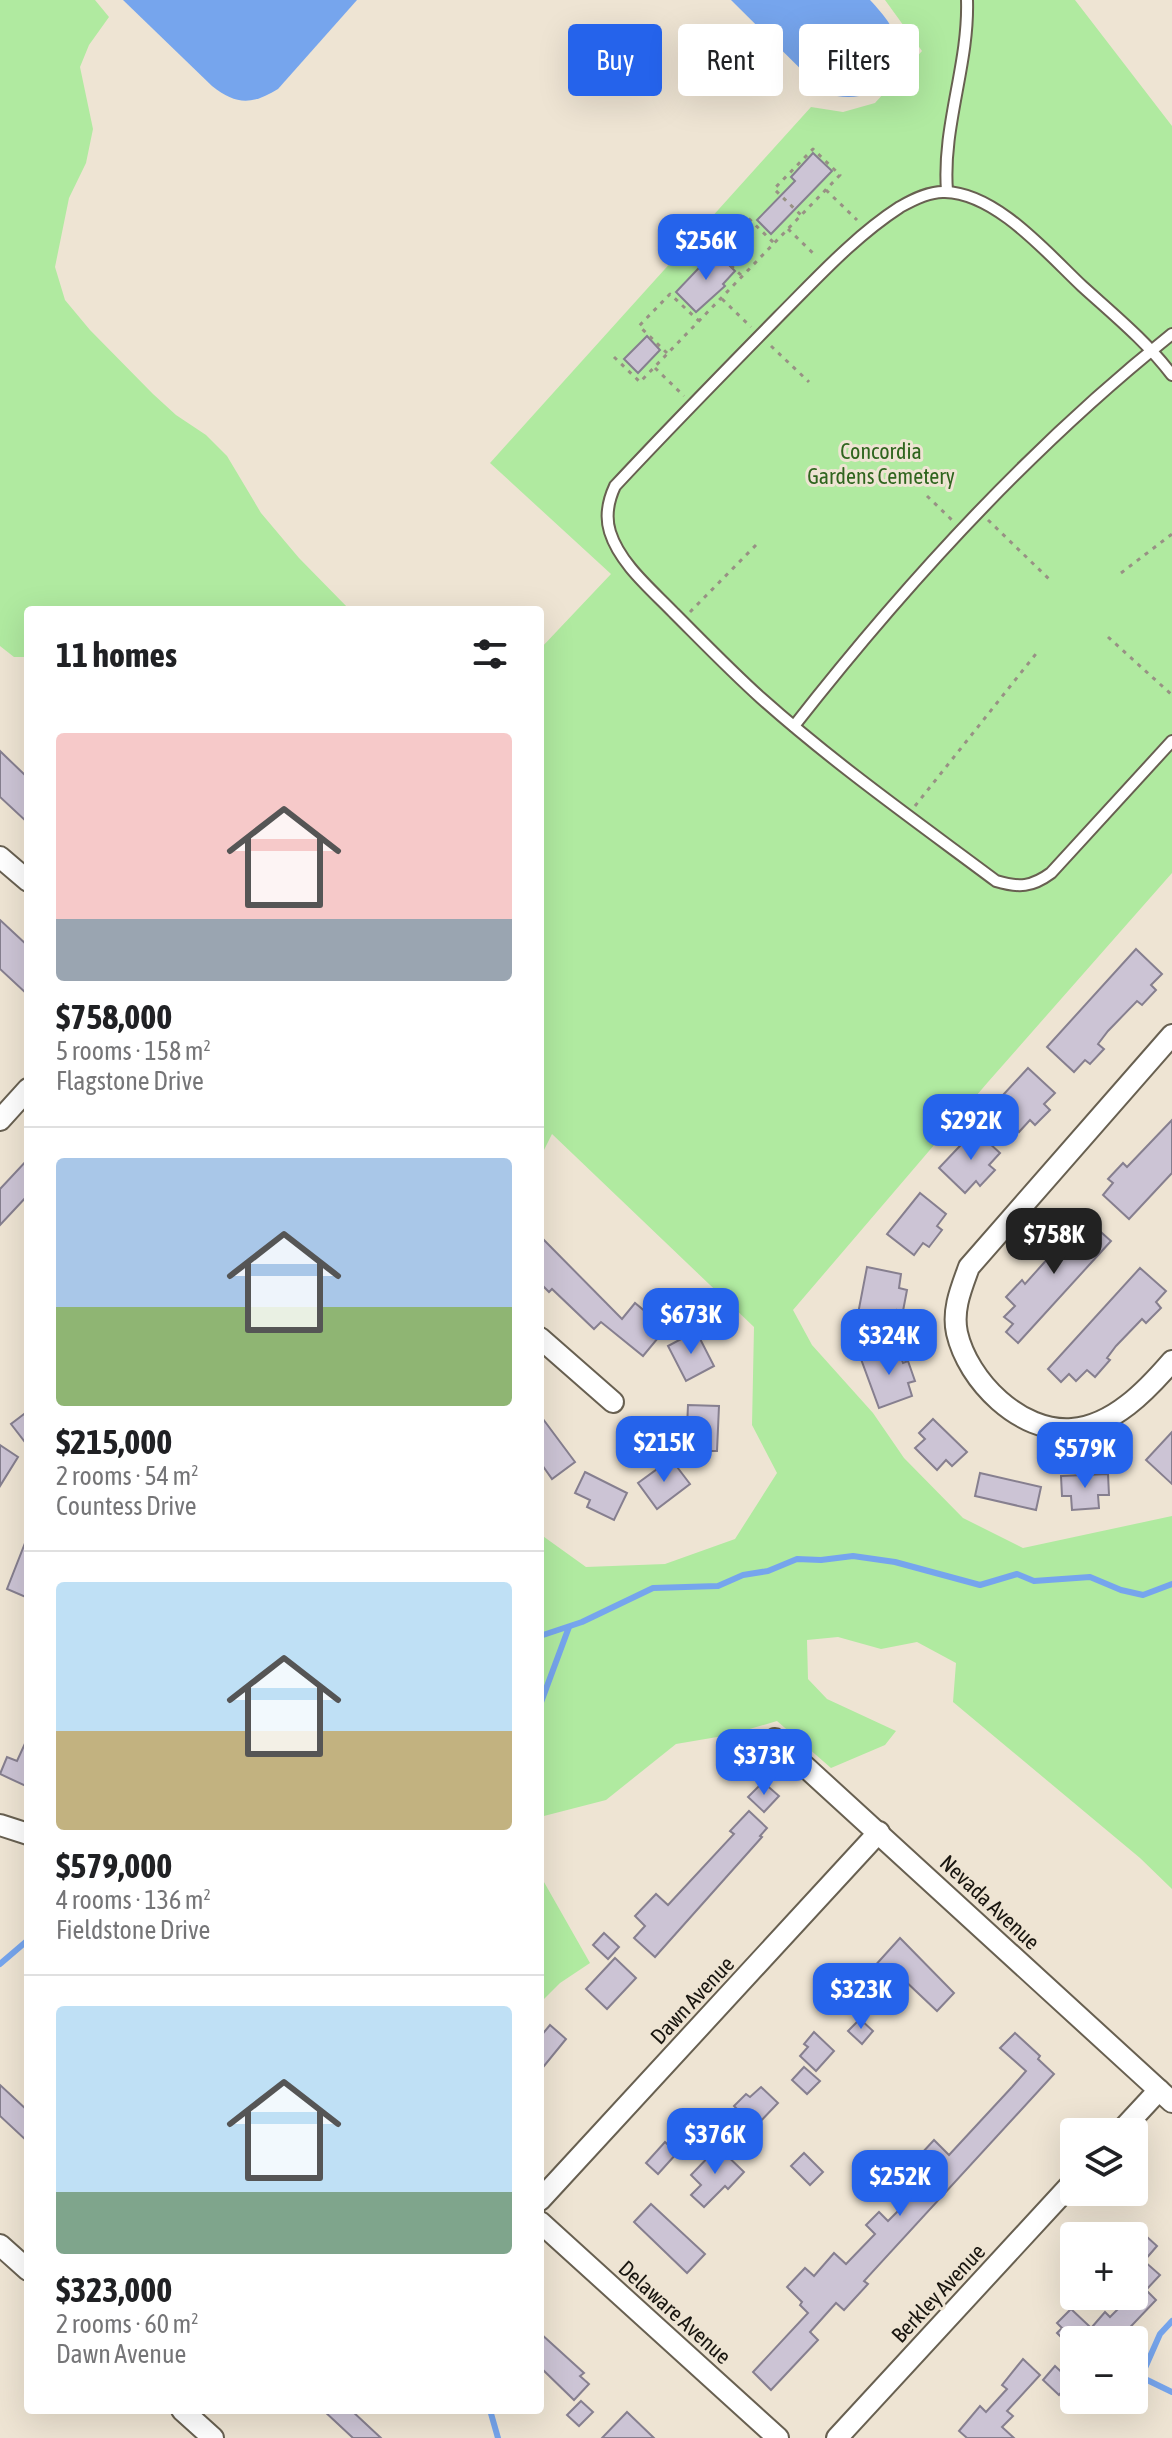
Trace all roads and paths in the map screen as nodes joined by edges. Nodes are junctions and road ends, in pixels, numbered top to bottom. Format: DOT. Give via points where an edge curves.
graph roads {
  1 [pos="967,0"];
  2 [pos="826,190"];
  3 [pos="947,191"];
  4 [pos="801,215"];
  5 [pos="788,229"];
  6 [pos="869,231"];
  7 [pos="774,243"];
  8 [pos="828,267"];
  9 [pos="742,276"];
  10 [pos="699,321"];
  11 [pos="1172,334"];
  12 [pos="1152,350"];
  13 [pos="667,353"];
  14 [pos="614,357"];
  15 [pos="654,367"];
  16 [pos="1172,375"];
  17 [pos="693,404"];
  18 [pos="927,496"];
  19 [pos="979,511"];
  20 [pos="962,529"];
  21 [pos="1172,534"];
  22 [pos="757,544"];
  23 [pos="1121,573"];
  24 [pos="1049,579"];
  25 [pos="682,621"];
  26 [pos="1108,637"];
  27 [pos="1039,650"];
  28 [pos="1172,695"];
  29 [pos="794,726"];
  30 [pos="1172,741"];
  31 [pos="908,815"];
  32 [pos="0,857"];
  33 [pos="24,878"];
  34 [pos="1172,1035"];
  35 [pos="24,1093"];
  36 [pos="0,1120"];
  37 [pos="544,1342"];
  38 [pos="1172,1361"];
  39 [pos="613,1402"];
  40 [pos="775,1739"];
  41 [pos="0,1825"];
  42 [pos="879,1832"];
  43 [pos="24,1833"];
  44 [pos="1165,2096"];
  45 [pos="1138,2118"];
  46 [pos="544,2196"];
  47 [pos="1060,2196"];
  48 [pos="544,2226"];
  49 [pos="0,2245"];
  50 [pos="24,2266"];
  51 [pos="186,2414"];
  52 [pos="213,2438"];
  53 [pos="778,2438"];
  54 [pos="837,2438"];
  1 -- 3 [label="lane" via="968,34 946,144"];
  2 -- 4 [label="path"];
  2 -- 4 [label="path" via="840,175 813,149 774,189"];
  2 -- 6 [label="path"];
  3 -- 6 [label="lane" via="930,192 902,206"];
  3 -- 12 [label="lane" via="983,202 1015,224"];
  4 -- 5 [label="path"];
  5 -- 7 [label="path"];
  5 -- 8 [label="path"];
  6 -- 8 [label="lane"];
  7 -- 9 [label="path"];
  7 -- 9 [label="path" via="745,215 713,249"];
  8 -- 17 [label="lane"];
  9 -- 10 [label="path"];
  10 -- 13 [label="path"];
  10 -- 13 [label="path" via="670,294 639,326"];
  11 -- 12 [label="lane"];
  12 -- 16 [label="lane"];
  12 -- 19 [label="lane" via="1067,423"];
  13 -- 15 [label="path"];
  14 -- 15 [label="path" via="640,382"];
  15 -- 17 [label="path"];
  17 -- 25 [label="lane" via="615,486 607,516 620,553"];
  18 -- 20 [label="path"];
  19 -- 20 [label="lane"];
  19 -- 24 [label="path"];
  20 -- 29 [label="lane"];
  21 -- 23 [label="path"];
  22 -- 25 [label="path"];
  25 -- 29 [label="lane"];
  26 -- 28 [label="path"];
  27 -- 31 [label="path"];
  29 -- 31 [label="lane"];
  30 -- 31 [label="lane" via="1038,883 996,881"];
  32 -- 33 [label="street"];
  34 -- 38 [label="street" via="969,1267 957,1300 957,1332 972,1372 1005,1407 1042,1425 1073,1429 1116,1415"];
  35 -- 36 [label="street"];
  37 -- 39 [label="street"];
  40 -- 42 [label="street, Nevada Avenue"];
  41 -- 43 [label="street"];
  42 -- 44 [label="street, Nevada Avenue"];
  42 -- 46 [label="street, Dawn Avenue"];
  44 -- 45 [label="street"];
  47 -- 54 [label="street, Berkley Avenue"];
  48 -- 53 [label="street, Delaware Avenue"];
  49 -- 50 [label="street"];
  51 -- 52 [label="street"];
}
